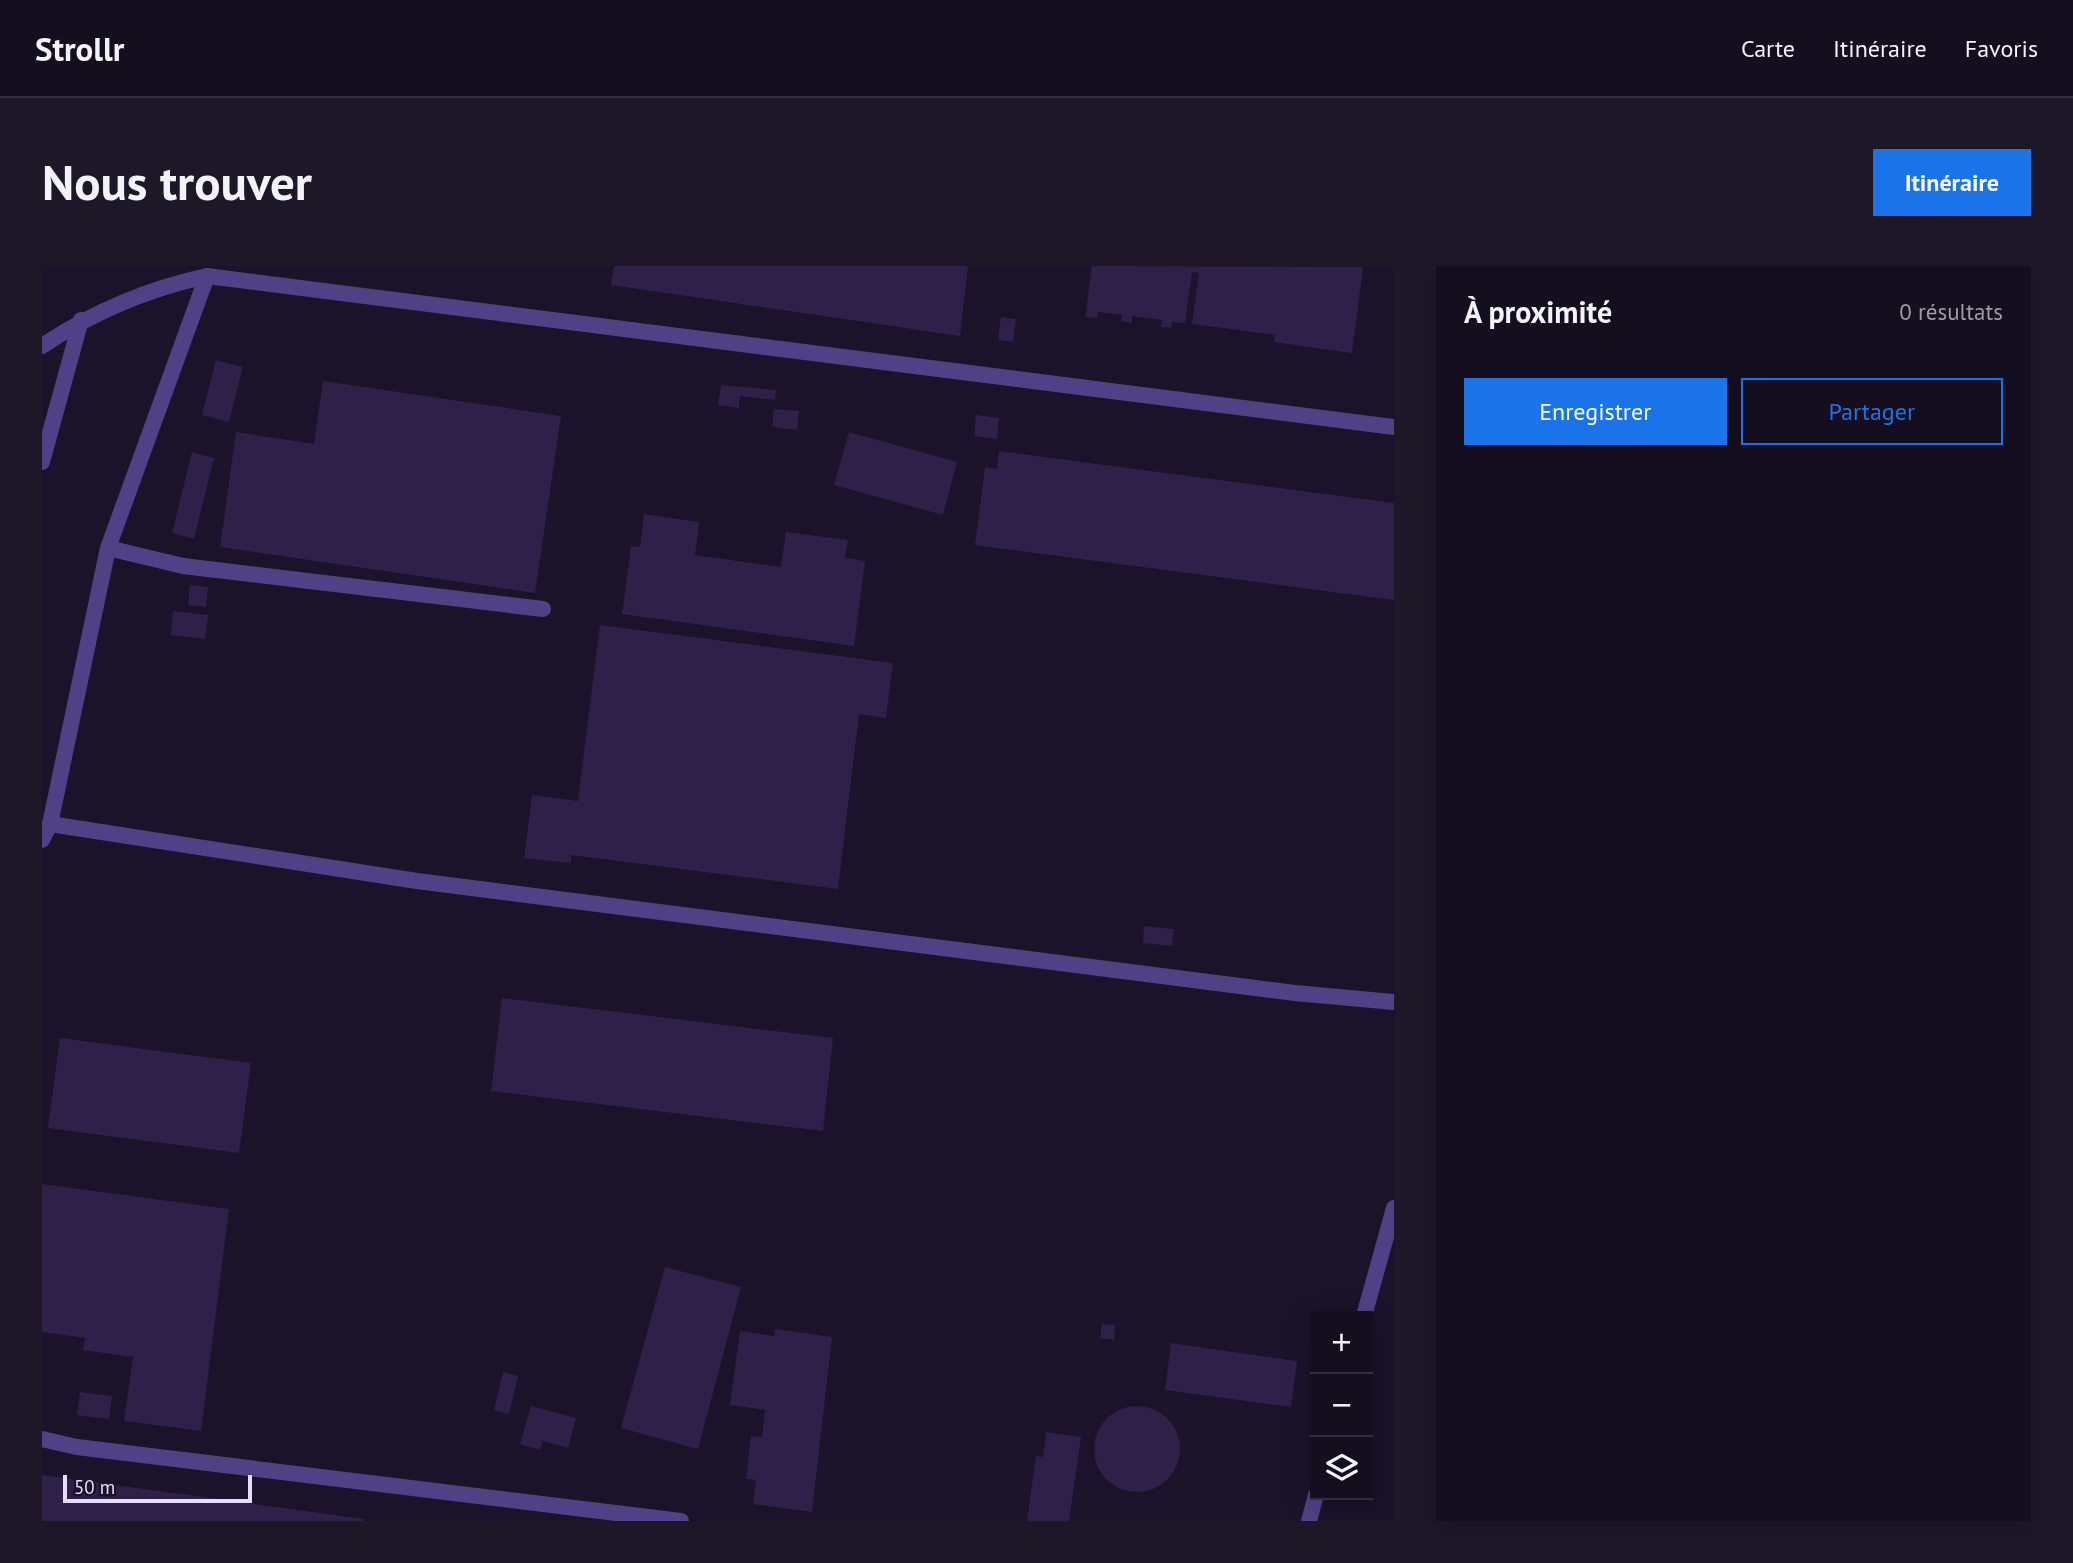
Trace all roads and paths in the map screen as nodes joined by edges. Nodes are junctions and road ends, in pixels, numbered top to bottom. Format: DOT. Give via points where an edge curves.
graph roads {
  1 [pos="207,276"];
  2 [pos="81,320"];
  3 [pos="42,346"];
  4 [pos="1394,427"];
  5 [pos="42,462"];
  6 [pos="108,548"];
  7 [pos="543,610"];
  8 [pos="50,824"];
  9 [pos="42,840"];
  10 [pos="1394,1002"];
  11 [pos="1394,1208"];
  12 [pos="1365,1311"];
  13 [pos="42,1438"];
  14 [pos="1315,1500"];
  15 [pos="541,1504"];
  16 [pos="538,1521"];
  17 [pos="681,1521"];
  18 [pos="1309,1521"];
  1 -- 2 [label="lane" via="147,293"];
  1 -- 4 [label="lane"];
  1 -- 6 [label="lane"];
  2 -- 3 [label="lane"];
  2 -- 5 [label="lane"];
  6 -- 7 [label="lane" via="183,566"];
  6 -- 8 [label="lane"];
  8 -- 9 [label="lane"];
  8 -- 10 [label="lane" via="417,881"];
  11 -- 12 [label="lane"];
  13 -- 15 [label="lane" via="77,1447"];
  14 -- 18 [label="lane"];
  15 -- 16 [label="lane"];
  15 -- 17 [label="lane"];
}
